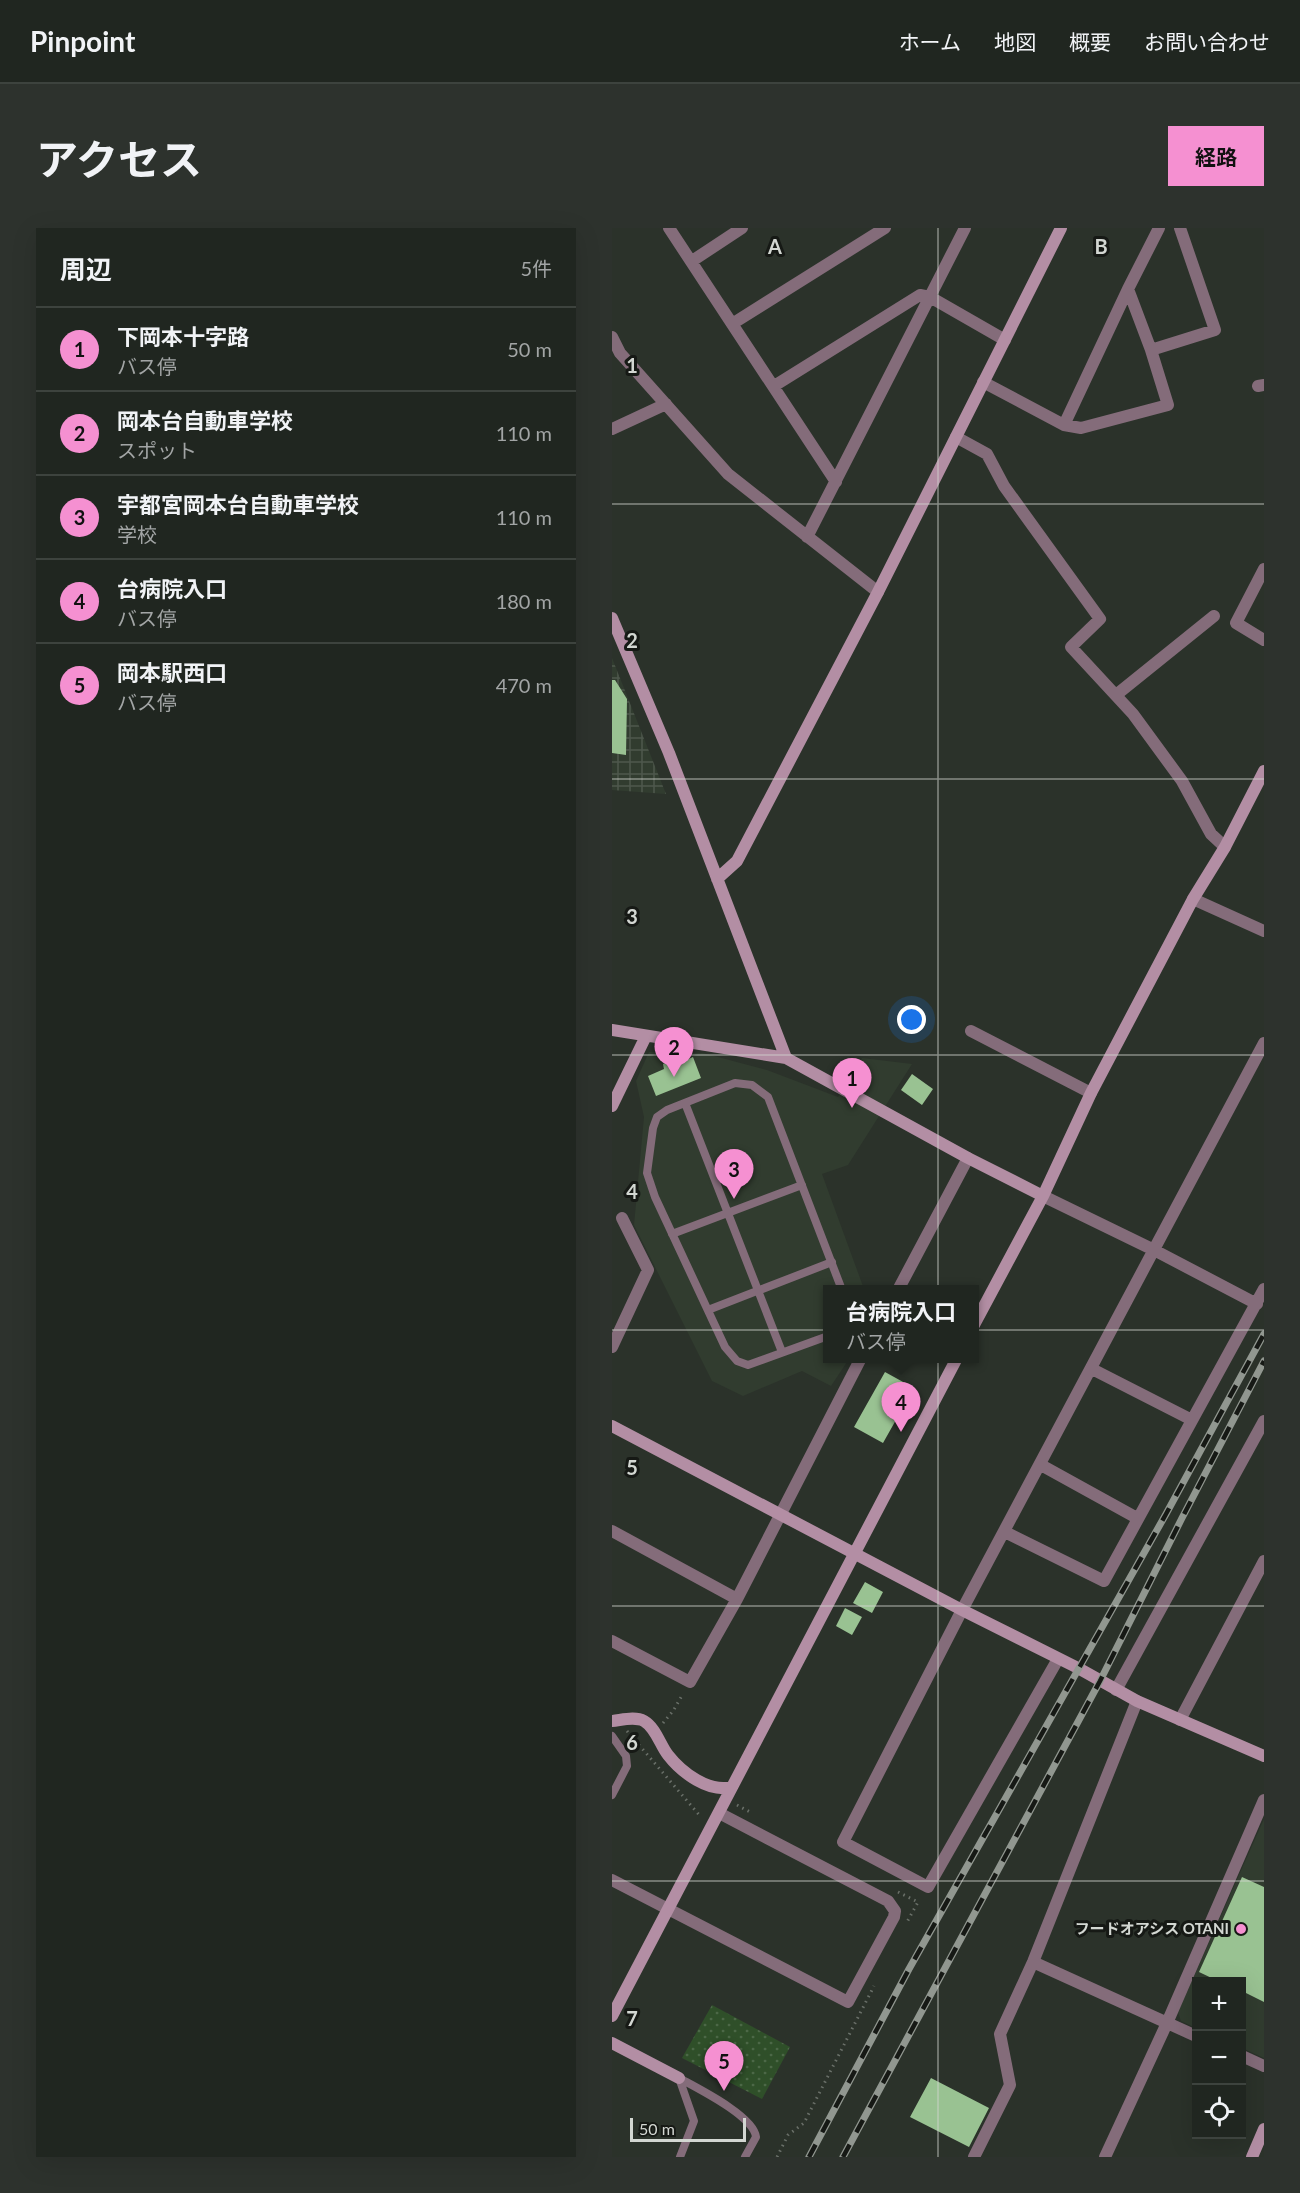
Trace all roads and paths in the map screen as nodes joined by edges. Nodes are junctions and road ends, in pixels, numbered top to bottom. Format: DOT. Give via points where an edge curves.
graph roads {
  1 [pos="669,228"];
  2 [pos="742,228"];
  3 [pos="885,228"];
  4 [pos="965,228"];
  5 [pos="1061,228"];
  6 [pos="1159,228"];
  7 [pos="1180,228"];
  8 [pos="692,261"];
  9 [pos="1128,289"];
  10 [pos="930,297"];
  11 [pos="732,324"];
  12 [pos="612,337"];
  13 [pos="1005,340"];
  14 [pos="1151,350"];
  15 [pos="983,382"];
  16 [pos="774,386"];
  17 [pos="666,404"];
  18 [pos="1064,425"];
  19 [pos="612,429"];
  20 [pos="956,437"];
  21 [pos="836,482"];
  22 [pos="807,537"];
  23 [pos="1264,569"];
  24 [pos="878,592"];
  25 [pos="1214,616"];
  26 [pos="612,618"];
  27 [pos="1264,640"];
  28 [pos="1116,695"];
  29 [pos="1264,771"];
  30 [pos="1225,847"];
  31 [pos="717,879"];
  32 [pos="1193,899"];
  33 [pos="1264,931"];
  34 [pos="612,1030"];
  35 [pos="971,1031"];
  36 [pos="646,1036"];
  37 [pos="1264,1043"];
  38 [pos="786,1058"];
  39 [pos="1091,1093"];
  40 [pos="685,1103"];
  41 [pos="612,1106"];
  42 [pos="968,1158"];
  43 [pos="802,1185"];
  44 [pos="1043,1196"];
  45 [pos="728,1213"];
  46 [pos="622,1218"];
  47 [pos="672,1234"];
  48 [pos="1154,1250"];
  49 [pos="832,1262"];
  50 [pos="840,1285"];
  51 [pos="901,1285"];
  52 [pos="1264,1289"];
  53 [pos="758,1291"];
  54 [pos="1257,1304"];
  55 [pos="708,1310"];
  56 [pos="979,1317"];
  57 [pos="823,1338"];
  58 [pos="612,1347"];
  59 [pos="782,1352"];
  60 [pos="859,1363"];
  61 [pos="955,1363"];
  62 [pos="1092,1369"];
  63 [pos="1192,1420"];
  64 [pos="1264,1421"];
  65 [pos="612,1426"];
  66 [pos="1041,1465"];
  67 [pos="780,1515"];
  68 [pos="1137,1518"];
  69 [pos="612,1531"];
  70 [pos="1005,1532"];
  71 [pos="855,1552"];
  72 [pos="1264,1561"];
  73 [pos="737,1599"];
  74 [pos="962,1610"];
  75 [pos="612,1641"];
  76 [pos="1058,1659"];
  77 [pos="690,1682"];
  78 [pos="1116,1690"];
  79 [pos="1137,1701"];
  80 [pos="1180,1720"];
  81 [pos="612,1721"];
  82 [pos="654,1733"];
  83 [pos="628,1734"];
  84 [pos="612,1736"];
  85 [pos="1264,1756"];
  86 [pos="732,1787"];
  87 [pos="612,1795"];
  88 [pos="1264,1800"];
  89 [pos="735,1804"];
  90 [pos="751,1812"];
  91 [pos="719,1813"];
  92 [pos="700,1816"];
  93 [pos="612,1880"];
  94 [pos="897,1891"];
  95 [pos="667,1909"];
  96 [pos="907,1923"];
  97 [pos="1033,1962"];
  98 [pos="879,1976"];
  99 [pos="612,2016"];
  100 [pos="1167,2023"];
  101 [pos="1192,2034"];
  102 [pos="612,2043"];
  103 [pos="1246,2058"];
  104 [pos="1264,2066"];
  105 [pos="679,2078"];
  106 [pos="1264,2129"];
  107 [pos="680,2157"];
  108 [pos="746,2157"];
  109 [pos="777,2157"];
  110 [pos="974,2157"];
  111 [pos="1106,2157"];
  112 [pos="1252,2157"];
  1 -- 8 [label="street"];
  2 -- 8 [label="street"];
  3 -- 11 [label="street"];
  4 -- 10 [label="street"];
  5 -- 13 [label="street"];
  6 -- 9 [label="street"];
  7 -- 14 [label="street" via="1215,330"];
  8 -- 11 [label="street"];
  9 -- 14 [label="street"];
  9 -- 18 [label="street"];
  10 -- 13 [label="street"];
  10 -- 16 [label="street" via="920,295"];
  10 -- 21 [label="street"];
  11 -- 16 [label="street"];
  12 -- 17 [label="street" via="620,353"];
  13 -- 15 [label="street"];
  14 -- 18 [label="street" via="1168,405 1081,428"];
  15 -- 18 [label="street"];
  15 -- 20 [label="street"];
  16 -- 21 [label="street"];
  17 -- 19 [label="street"];
  17 -- 22 [label="street" via="728,474"];
  20 -- 24 [label="street"];
  20 -- 28 [label="street" via="987,454 1004,486 1100,619 1071,647"];
  21 -- 22 [label="street"];
  22 -- 24 [label="street"];
  23 -- 27 [label="street" via="1236,623"];
  24 -- 31 [label="street" via="737,861"];
  25 -- 28 [label="street"];
  26 -- 31 [label="street"];
  28 -- 30 [label="street" via="1182,781 1212,834"];
  29 -- 30 [label="street"];
  30 -- 32 [label="street"];
  31 -- 38 [label="street"];
  32 -- 33 [label="street"];
  32 -- 39 [label="street"];
  34 -- 36 [label="street"];
  35 -- 39 [label="street"];
  36 -- 38 [label="street"];
  36 -- 41 [label="street"];
  37 -- 48 [label="street"];
  38 -- 42 [label="street"];
  39 -- 44 [label="street"];
  40 -- 43 [label="lane" via="735,1083 752,1085 768,1096"];
  40 -- 45 [label="lane"];
  40 -- 47 [label="lane" via="657,1117 647,1173"];
  42 -- 44 [label="street"];
  42 -- 51 [label="street"];
  43 -- 45 [label="lane"];
  43 -- 49 [label="lane"];
  44 -- 48 [label="street"];
  44 -- 56 [label="street"];
  45 -- 47 [label="lane"];
  45 -- 53 [label="lane"];
  46 -- 58 [label="street" via="648,1270"];
  47 -- 55 [label="lane"];
  48 -- 54 [label="street"];
  48 -- 62 [label="street"];
  49 -- 50 [label="lane"];
  49 -- 53 [label="lane"];
  52 -- 54 [label="street"];
  53 -- 55 [label="lane"];
  53 -- 59 [label="lane"];
  54 -- 63 [label="street"];
  55 -- 59 [label="lane" via="725,1347 737,1361 748,1365"];
  57 -- 59 [label="lane"];
  60 -- 67 [label="street"];
  61 -- 71 [label="street"];
  62 -- 63 [label="street"];
  62 -- 66 [label="street"];
  63 -- 68 [label="street"];
  64 -- 78 [label="street"];
  65 -- 67 [label="street"];
  66 -- 68 [label="street"];
  66 -- 70 [label="street"];
  67 -- 71 [label="street"];
  67 -- 73 [label="street"];
  68 -- 70 [label="street" via="1104,1581"];
  69 -- 73 [label="street"];
  70 -- 74 [label="street"];
  71 -- 74 [label="street"];
  71 -- 86 [label="street"];
  72 -- 80 [label="street"];
  73 -- 77 [label="street"];
  74 -- 76 [label="street"];
  74 -- 76 [label="street" via="843,1842 928,1887"];
  75 -- 77 [label="street"];
  76 -- 78 [label="street"];
  77 -- 82 [label="path"];
  78 -- 79 [label="street"];
  79 -- 80 [label="street"];
  79 -- 97 [label="street"];
  80 -- 85 [label="street"];
  81 -- 82 [label="street" via="644,1721"];
  82 -- 86 [label="street" via="686,1773 710,1785"];
  83 -- 92 [label="path"];
  84 -- 87 [label="lane" via="628,1761"];
  86 -- 91 [label="street"];
  88 -- 100 [label="street"];
  89 -- 90 [label="path"];
  91 -- 95 [label="street"];
  91 -- 95 [label="street" via="888,1901 895,1911 848,2002"];
  93 -- 95 [label="street"];
  94 -- 96 [label="path" via="918,1902"];
  95 -- 99 [label="street"];
  97 -- 100 [label="street"];
  97 -- 110 [label="street" via="1000,2034 1010,2085"];
  98 -- 109 [label="path" via="804,2122 788,2135"];
  100 -- 101 [label="street"];
  100 -- 111 [label="street"];
  102 -- 105 [label="street"];
  103 -- 104 [label="street"];
  105 -- 107 [label="lane" via="694,2121"];
  105 -- 108 [label="lane" via="719,2100 753,2127 756,2137"];
  106 -- 112 [label="street"];
}
